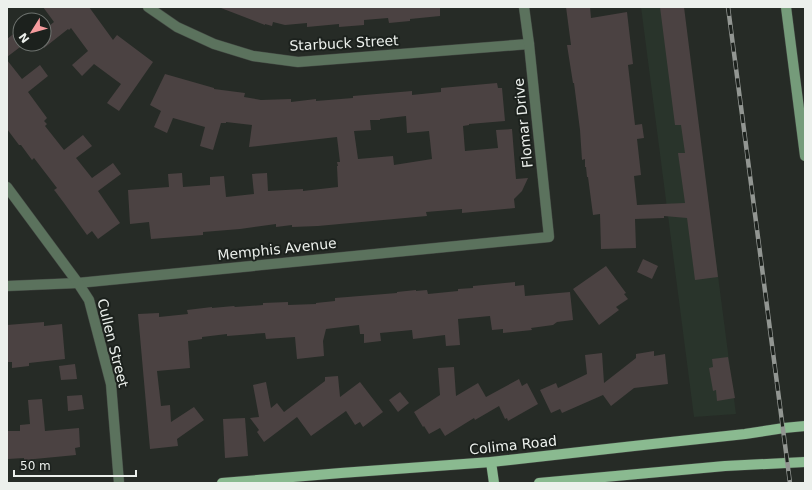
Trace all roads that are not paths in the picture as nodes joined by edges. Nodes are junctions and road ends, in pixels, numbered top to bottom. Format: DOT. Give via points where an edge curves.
graph roads {
  1 [pos="148,7"];
  2 [pos="524,7"];
  3 [pos="786,7"];
  4 [pos="529,44"];
  5 [pos="805,156"];
  6 [pos="7,187"];
  7 [pos="549,237"];
  8 [pos="78,282"];
  9 [pos="7,286"];
  10 [pos="805,426"];
  11 [pos="491,462"];
  12 [pos="805,462"];
  13 [pos="119,483"];
  14 [pos="222,483"];
  15 [pos="494,483"];
  16 [pos="539,483"];
  1 -- 4 [label="street, Starbuck Street" via="177,27 214,44 253,56 298,62"];
  2 -- 4 [label="street, Flomar Drive"];
  3 -- 5 [label="main road"];
  4 -- 7 [label="street, Flomar Drive"];
  6 -- 8 [label="street, Cullen Street"];
  7 -- 8 [label="street, Memphis Avenue"];
  8 -- 9 [label="street, Memphis Avenue"];
  8 -- 13 [label="street, Cullen Street" via="89,300 111,384"];
  10 -- 11 [label="main road, Colima Road"];
  11 -- 14 [label="main road, Colima Road"];
  11 -- 15 [label="main road"];
  12 -- 16 [label="main road" via="725,466"];
}
